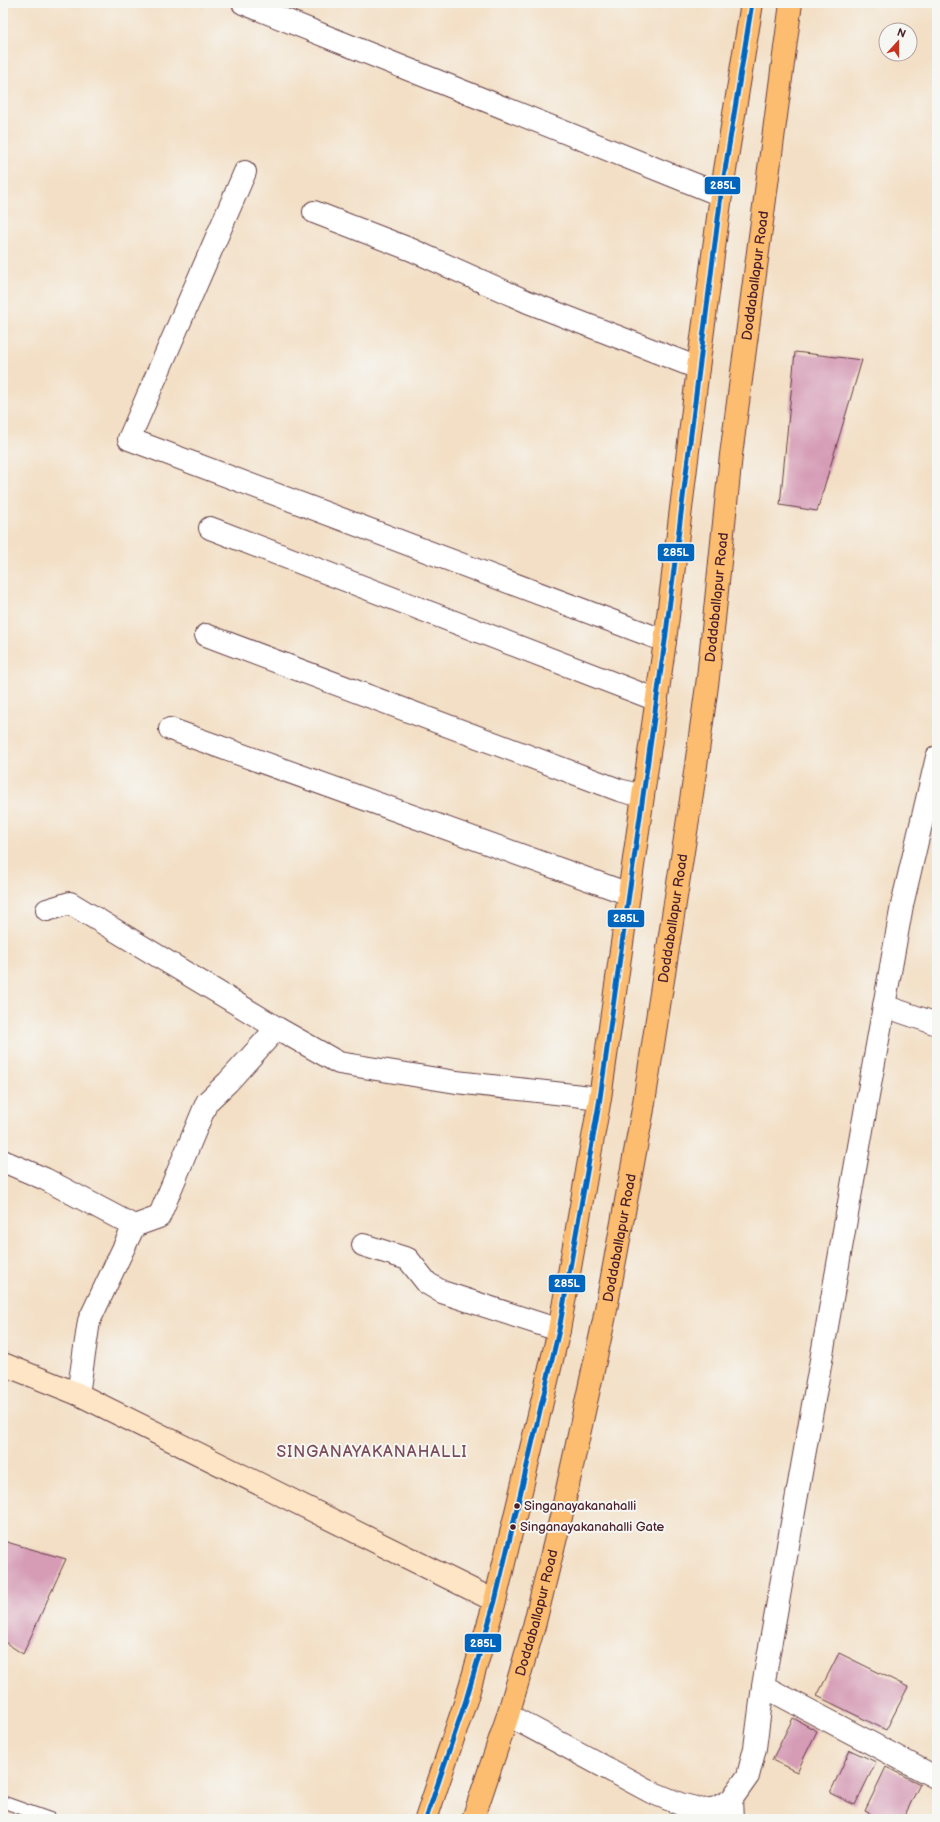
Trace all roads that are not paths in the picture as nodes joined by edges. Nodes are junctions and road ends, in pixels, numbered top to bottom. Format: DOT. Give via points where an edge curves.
graph roads {
  1 [pos="243,3"];
  2 [pos="752,3"];
  3 [pos="791,3"];
  4 [pos="245,172"];
  5 [pos="721,195"];
  6 [pos="314,212"];
  7 [pos="698,368"];
  8 [pos="210,528"];
  9 [pos="206,635"];
  10 [pos="665,641"];
  11 [pos="657,700"];
  12 [pos="170,729"];
  13 [pos="937,757"];
  14 [pos="642,796"];
  15 [pos="629,894"];
  16 [pos="48,910"];
  17 [pos="884,1006"];
  18 [pos="937,1024"];
  19 [pos="277,1028"];
  20 [pos="600,1098"];
  21 [pos="3,1161"];
  22 [pos="134,1226"];
  23 [pos="363,1245"];
  24 [pos="559,1330"];
  25 [pos="3,1364"];
  26 [pos="78,1394"];
  27 [pos="496,1601"];
  28 [pos="764,1686"];
  29 [pos="508,1716"];
  30 [pos="937,1778"];
  31 [pos="3,1802"];
  32 [pos="731,1810"];
  33 [pos="51,1819"];
  34 [pos="426,1819"];
  35 [pos="473,1819"];
  1 -- 5 [label="street"];
  2 -- 5 [label="main road"];
  3 -- 29 [label="main road, Doddaballapur Road" via="731,455 707,686 643,1109 604,1320 561,1517"];
  4 -- 10 [label="street" via="129,439"];
  5 -- 7 [label="main road"];
  6 -- 7 [label="street" via="412,250 528,302"];
  7 -- 10 [label="main road"];
  8 -- 11 [label="street"];
  9 -- 14 [label="street" via="619,790"];
  10 -- 11 [label="main road"];
  11 -- 14 [label="main road"];
  12 -- 15 [label="street"];
  13 -- 17 [label="street" via="902,905"];
  14 -- 15 [label="main road"];
  15 -- 20 [label="main road"];
  16 -- 19 [label="street" via="70,903"];
  17 -- 18 [label="street"];
  17 -- 28 [label="street"];
  19 -- 20 [label="street" via="339,1063 456,1082"];
  19 -- 22 [label="street" via="207,1102 159,1217"];
  20 -- 24 [label="main road"];
  21 -- 22 [label="street" via="45,1179"];
  22 -- 26 [label="street" via="89,1321"];
  23 -- 24 [label="street" via="408,1260 427,1283 442,1292"];
  24 -- 27 [label="main road"];
  25 -- 26 [label="main road"];
  26 -- 27 [label="main road"];
  27 -- 34 [label="main road"];
  28 -- 30 [label="street"];
  28 -- 32 [label="street" via="748,1776"];
  29 -- 32 [label="street" via="651,1792 703,1810"];
  29 -- 35 [label="main road, Doddaballapur Road"];
  31 -- 33 [label="lane"];
}
